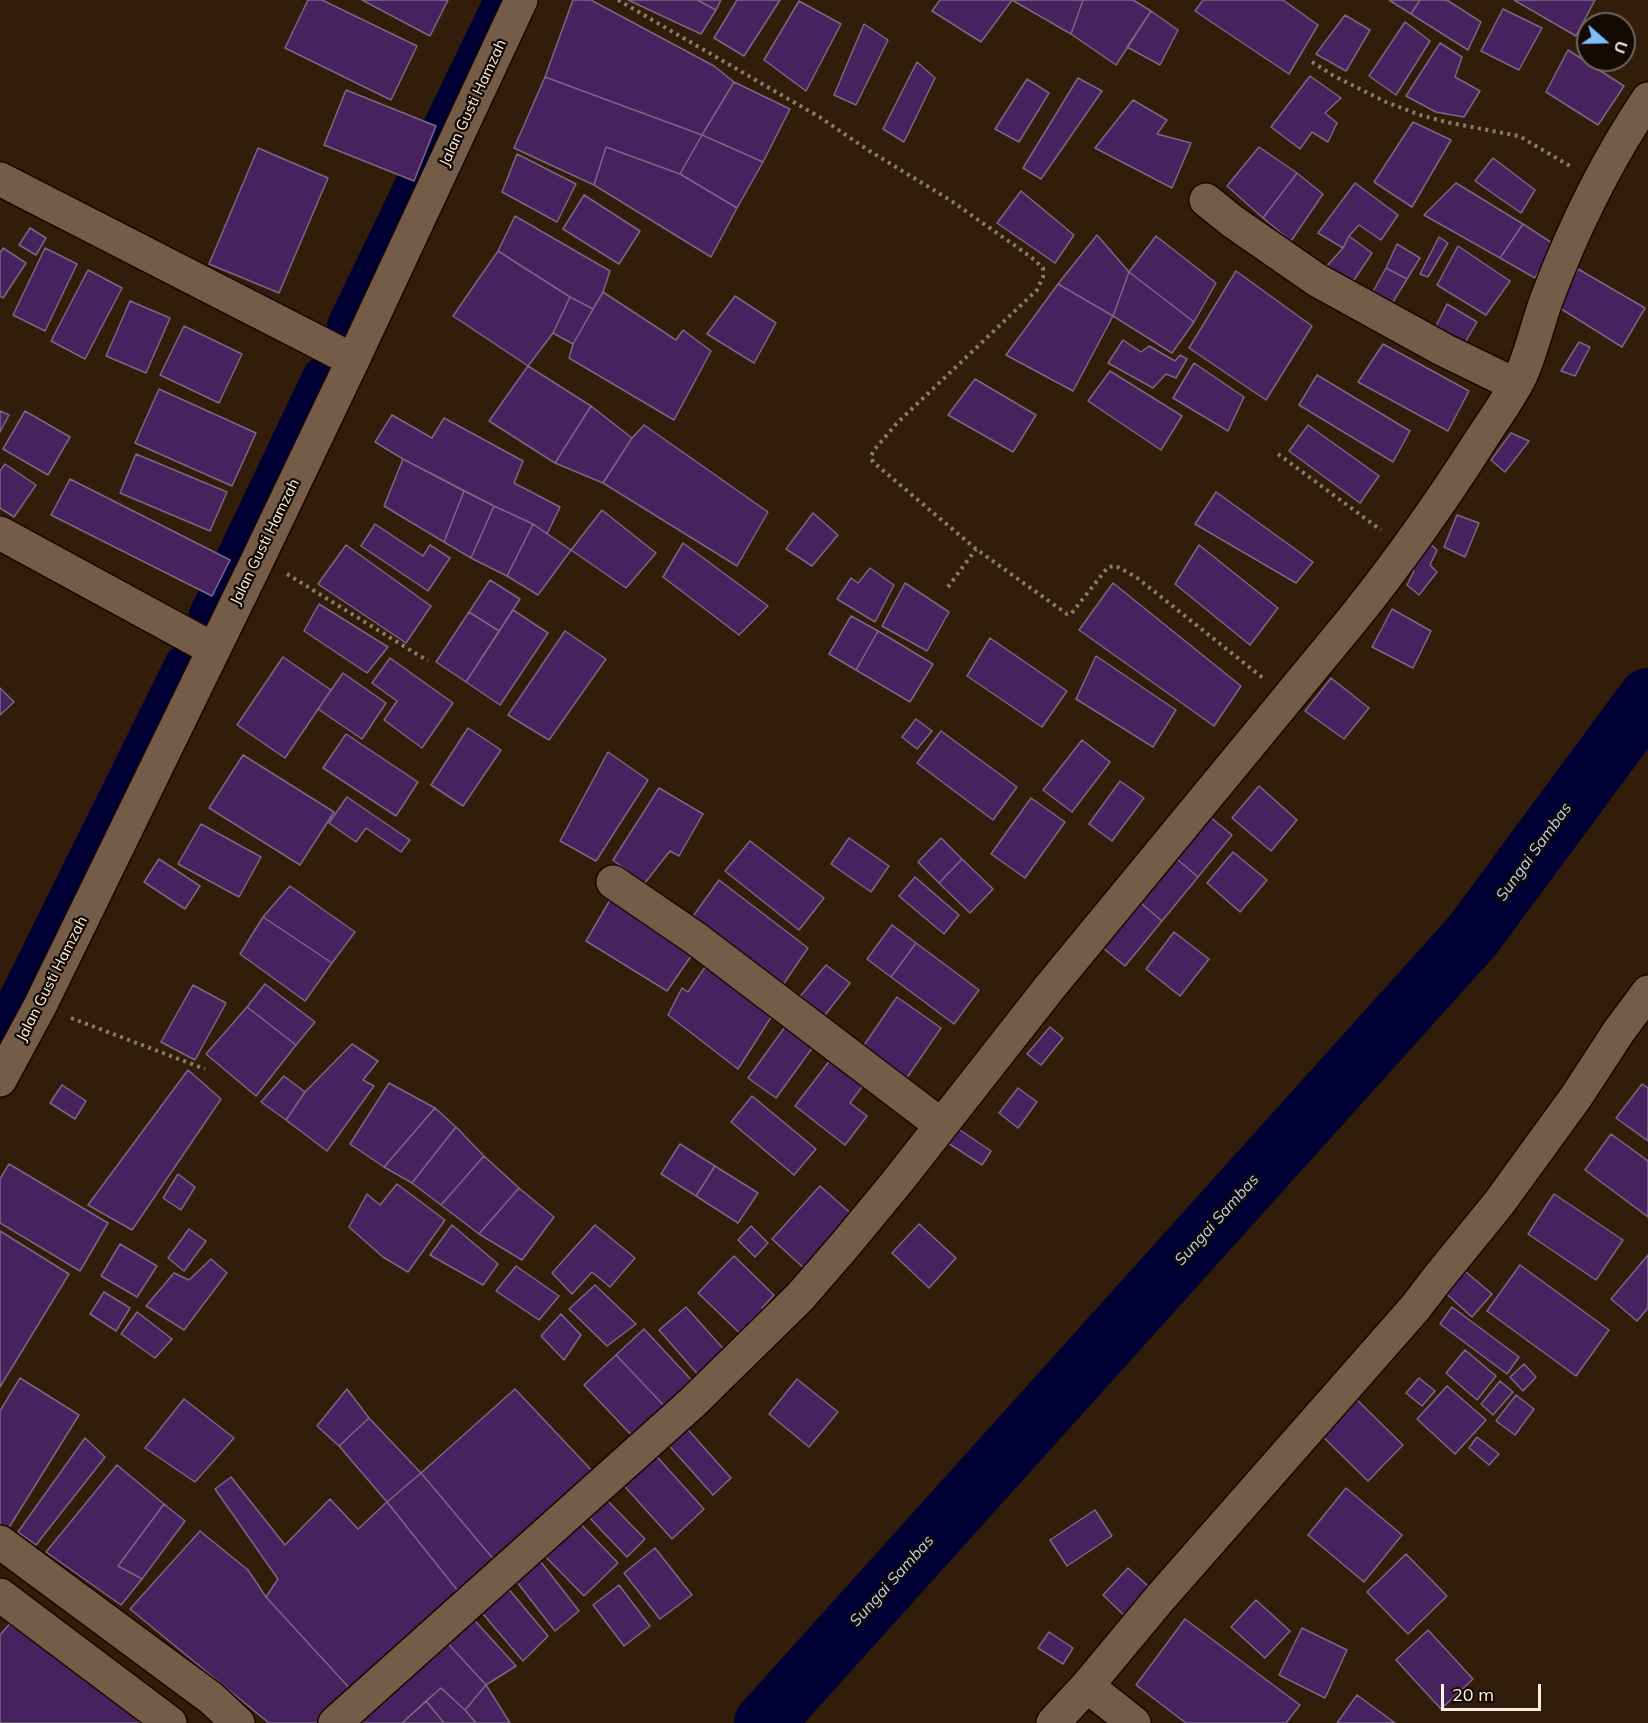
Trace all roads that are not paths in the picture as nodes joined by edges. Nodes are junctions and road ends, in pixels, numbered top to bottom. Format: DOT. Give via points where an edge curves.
graph roads {
  1 [pos="521,0"];
  2 [pos="1648,99"];
  3 [pos="0,179"];
  4 [pos="1206,200"];
  5 [pos="353,360"];
  6 [pos="1516,385"];
  7 [pos="0,533"];
  8 [pos="213,649"];
  9 [pos="613,882"];
  10 [pos="1648,992"];
  11 [pos="0,1080"];
  12 [pos="941,1125"];
  13 [pos="0,1542"];
  14 [pos="0,1596"];
  15 [pos="1087,1686"];
  16 [pos="170,1723"];
  17 [pos="238,1723"];
  18 [pos="335,1723"];
  19 [pos="1053,1723"];
  20 [pos="1134,1723"];
  1 -- 5 [label="street, Jalan Gusti Hamzah"];
  2 -- 6 [label="street" via="1622,138 1582,216"];
  3 -- 5 [label="street"];
  4 -- 6 [label="street" via="1324,284"];
  5 -- 8 [label="street, Jalan Gusti Hamzah"];
  6 -- 12 [label="street" via="1454,483 1353,619"];
  7 -- 8 [label="street"];
  8 -- 11 [label="street, Jalan Gusti Hamzah"];
  9 -- 12 [label="street" via="695,938"];
  10 -- 15 [label="street" via="1499,1203 1415,1308"];
  12 -- 18 [label="street" via="792,1305 692,1403"];
  13 -- 17 [label="street" via="211,1698"];
  14 -- 16 [label="street"];
  15 -- 19 [label="street"];
  15 -- 20 [label="street"];
}
